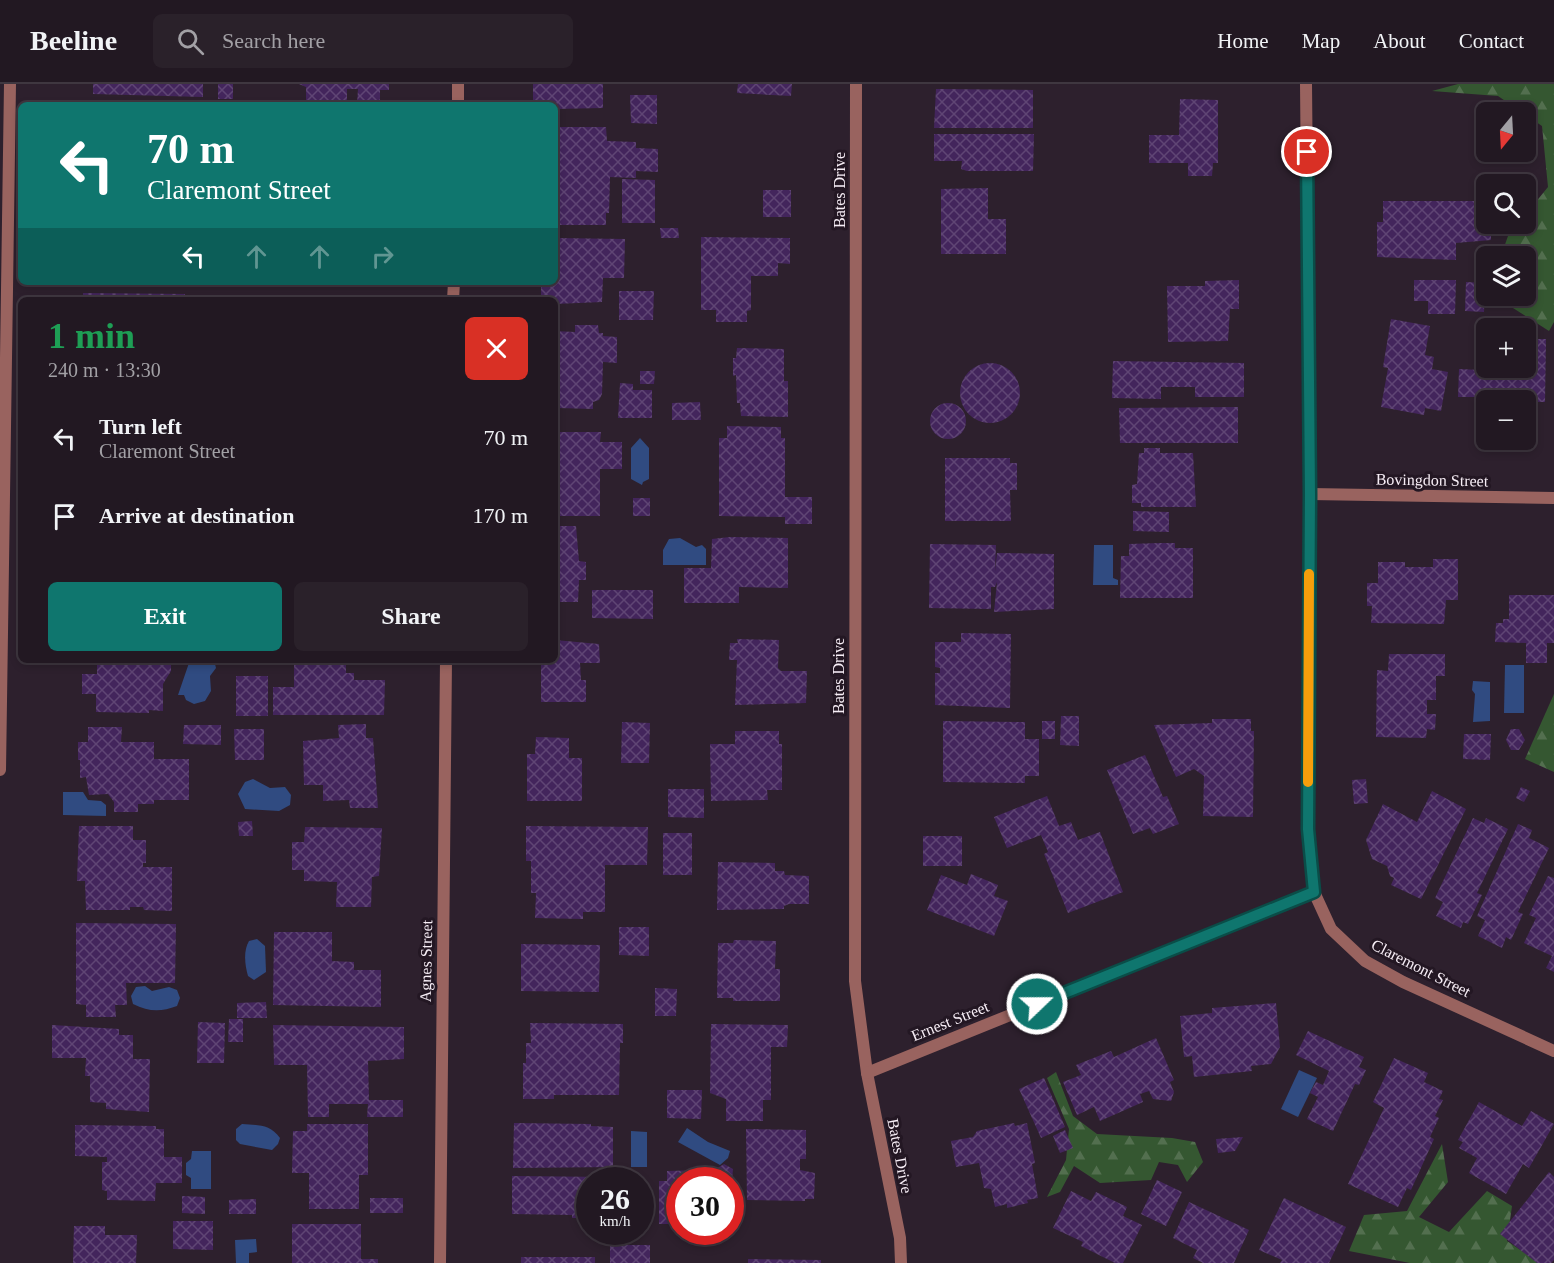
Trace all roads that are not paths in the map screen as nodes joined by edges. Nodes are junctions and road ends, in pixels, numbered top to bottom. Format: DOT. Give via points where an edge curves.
graph roads {
  1 [pos="10,84"];
  2 [pos="458,84"];
  3 [pos="856,84"];
  4 [pos="1306,84"];
  5 [pos="458,102"];
  6 [pos="1310,494"];
  7 [pos="1554,498"];
  8 [pos="1,578"];
  9 [pos="446,663"];
  10 [pos="0,770"];
  11 [pos="1314,892"];
  12 [pos="1554,1051"];
  13 [pos="867,1073"];
  14 [pos="440,1263"];
  15 [pos="901,1263"];
  1 -- 8 [label="street"];
  2 -- 5 [label="street"];
  3 -- 13 [label="street, Bates Drive" via="855,981"];
  4 -- 6 [label="street, Claremont Street"];
  6 -- 7 [label="street, Bovingdon Street"];
  6 -- 11 [label="street, Claremont Street" via="1308,829"];
  8 -- 10 [label="street"];
  9 -- 14 [label="street, Agnes Street"];
  11 -- 12 [label="street, Claremont Street" via="1331,929 1365,961"];
  11 -- 13 [label="street, Ernest Street"];
  13 -- 15 [label="street, Bates Drive" via="900,1238"];
}
